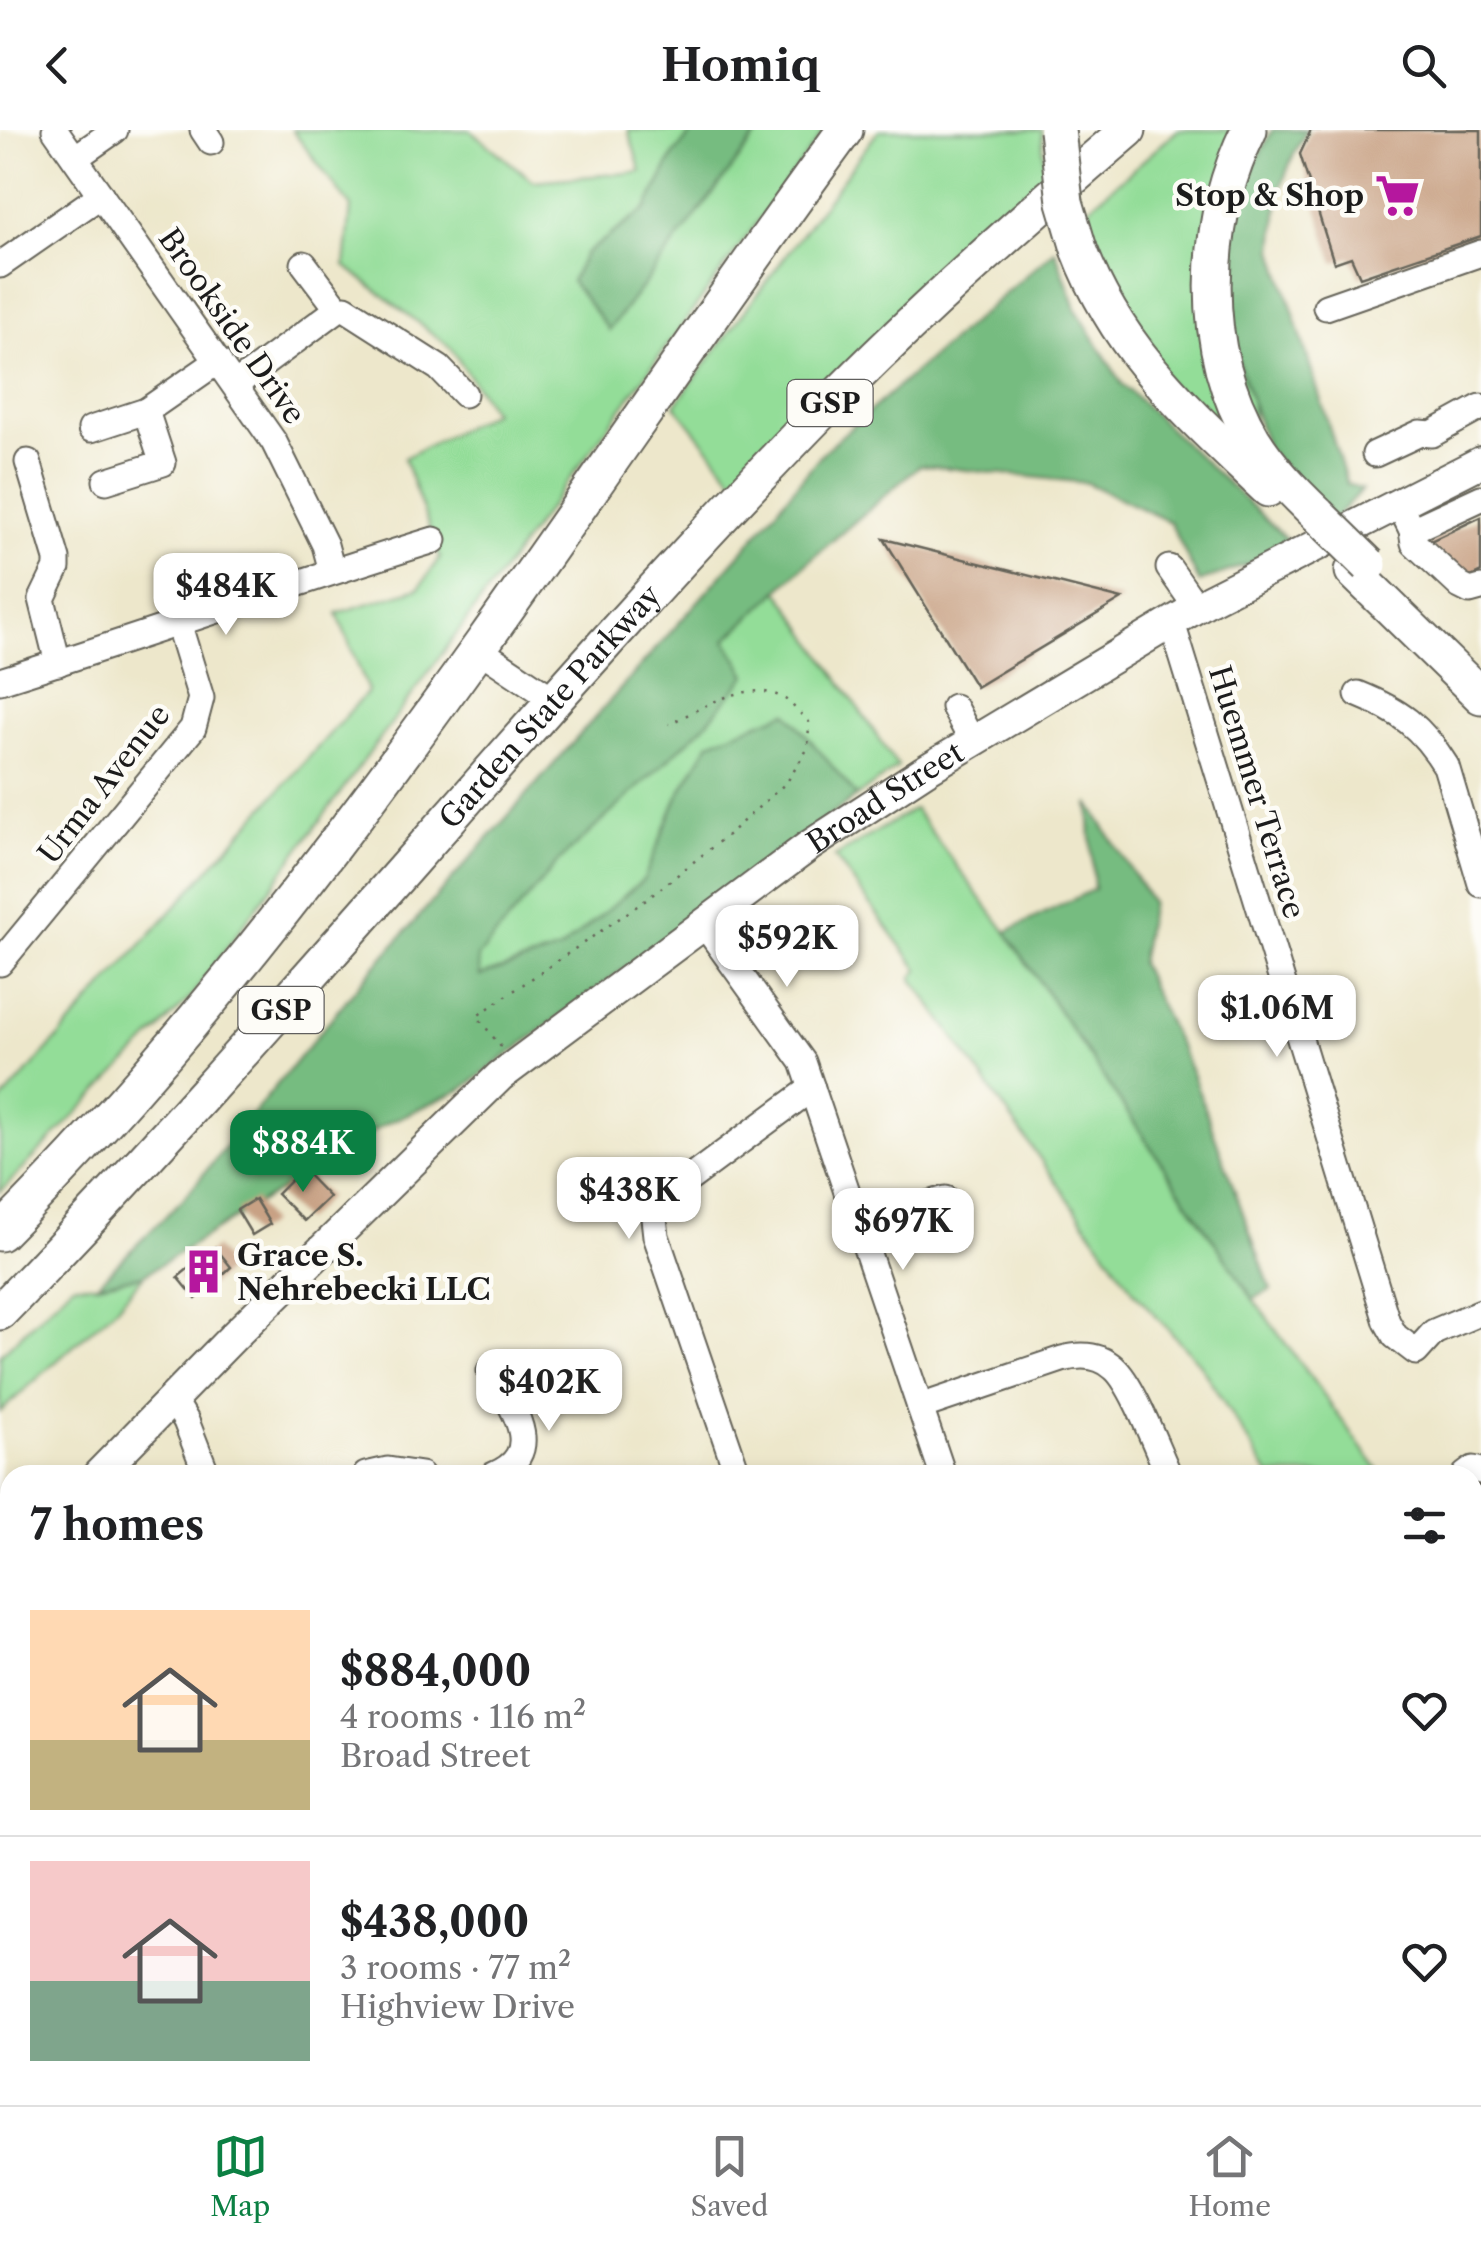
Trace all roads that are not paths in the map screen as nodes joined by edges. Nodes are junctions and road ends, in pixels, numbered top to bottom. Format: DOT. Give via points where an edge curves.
graph roads {
  1 [pos="55,130"];
  2 [pos="115,130"];
  3 [pos="845,130"];
  4 [pos="1057,130"];
  5 [pos="1128,130"];
  6 [pos="1249,130"];
  7 [pos="75,158"];
  8 [pos="101,195"];
  9 [pos="1481,254"];
  10 [pos="304,264"];
  11 [pos="0,265"];
  12 [pos="1326,306"];
  13 [pos="338,310"];
  14 [pos="218,362"];
  15 [pos="235,385"];
  16 [pos="464,394"];
  17 [pos="1481,407"];
  18 [pos="146,411"];
  19 [pos="91,429"];
  20 [pos="1375,454"];
  21 [pos="28,462"];
  22 [pos="1481,462"];
  23 [pos="106,482"];
  24 [pos="1481,498"];
  25 [pos="1405,517"];
  26 [pos="1310,519"];
  27 [pos="434,540"];
  28 [pos="1170,568"];
  29 [pos="1361,568"];
  30 [pos="332,571"];
  31 [pos="1481,588"];
  32 [pos="1184,616"];
  33 [pos="179,626"];
  34 [pos="478,649"];
  35 [pos="58,663"];
  36 [pos="1481,674"];
  37 [pos="0,681"];
  38 [pos="1358,694"];
  39 [pos="1481,696"];
  40 [pos="556,701"];
  41 [pos="954,707"];
  42 [pos="973,743"];
  43 [pos="1481,884"];
  44 [pos="704,924"];
  45 [pos="1,960"];
  46 [pos="812,1088"];
  47 [pos="946,1199"];
  48 [pos="858,1226"];
  49 [pos="0,1233"];
  50 [pos="0,1312"];
  51 [pos="1481,1312"];
  52 [pos="490,1371"];
  53 [pos="173,1398"];
  54 [pos="920,1407"];
  55 [pos="108,1465"];
  56 [pos="203,1465"];
  57 [pos="511,1465"];
  58 [pos="735,1465"];
  59 [pos="940,1465"];
  60 [pos="1163,1465"];
  1 -- 7 [label="street, Brookside Drive"];
  2 -- 7 [label="street"];
  3 -- 34 [label="highway, GSP"];
  4 -- 26 [label="highway, bridge" via="1065,202 1079,249 1138,359"];
  5 -- 40 [label="highway, Garden State Parkway / GSP" via="828,405"];
  6 -- 26 [label="highway" via="1222,203 1214,275 1219,345 1255,442"];
  7 -- 8 [label="street, Brookside Drive"];
  8 -- 11 [label="street"];
  8 -- 14 [label="street, Brookside Drive"];
  9 -- 12 [label="street"];
  10 -- 13 [label="street"];
  13 -- 15 [label="street"];
  13 -- 16 [label="street" via="345,308 440,368"];
  14 -- 15 [label="street, Brookside Drive"];
  14 -- 18 [label="street"];
  15 -- 30 [label="street, Brookside Drive" via="308,507"];
  17 -- 20 [label="street"];
  18 -- 19 [label="street"];
  18 -- 23 [label="street" via="162,463"];
  21 -- 35 [label="street" via="58,559 42,599"];
  22 -- 25 [label="main road, Broad Street"];
  24 -- 25 [label="street"];
  25 -- 31 [label="street" via="1414,543 1460,586"];
  25 -- 32 [label="main road, Broad Street"];
  26 -- 29 [label="highway"];
  27 -- 30 [label="street"];
  28 -- 32 [label="street"];
  29 -- 36 [label="highway"];
  29 -- 39 [label="highway"];
  30 -- 33 [label="street"];
  32 -- 42 [label="main road, Broad Street"];
  32 -- 51 [label="street, Huemmer Terrace" via="1387,1322 1416,1352 1434,1332"];
  33 -- 35 [label="street"];
  33 -- 45 [label="street, Urma Avenue" via="202,698 194,728"];
  34 -- 40 [label="street"];
  34 -- 49 [label="highway, GSP" via="187,1030"];
  35 -- 37 [label="street"];
  38 -- 43 [label="street" via="1394,708 1440,756"];
  40 -- 50 [label="highway, Garden State Parkway / GSP" via="234,1064"];
  41 -- 42 [label="street"];
  42 -- 44 [label="main road, Broad Street" via="809,846"];
  44 -- 46 [label="street" via="795,1048"];
  44 -- 53 [label="main road, Broad Street" via="514,1064"];
  46 -- 48 [label="street"];
  46 -- 58 [label="street" via="666,1196 654,1218"];
  47 -- 48 [label="street"];
  48 -- 54 [label="street"];
  52 -- 57 [label="street" via="518,1416 522,1443"];
  53 -- 55 [label="main road, Broad Street"];
  53 -- 56 [label="street"];
  54 -- 59 [label="street"];
  54 -- 60 [label="street" via="1062,1359 1092,1357 1117,1370"];
}
